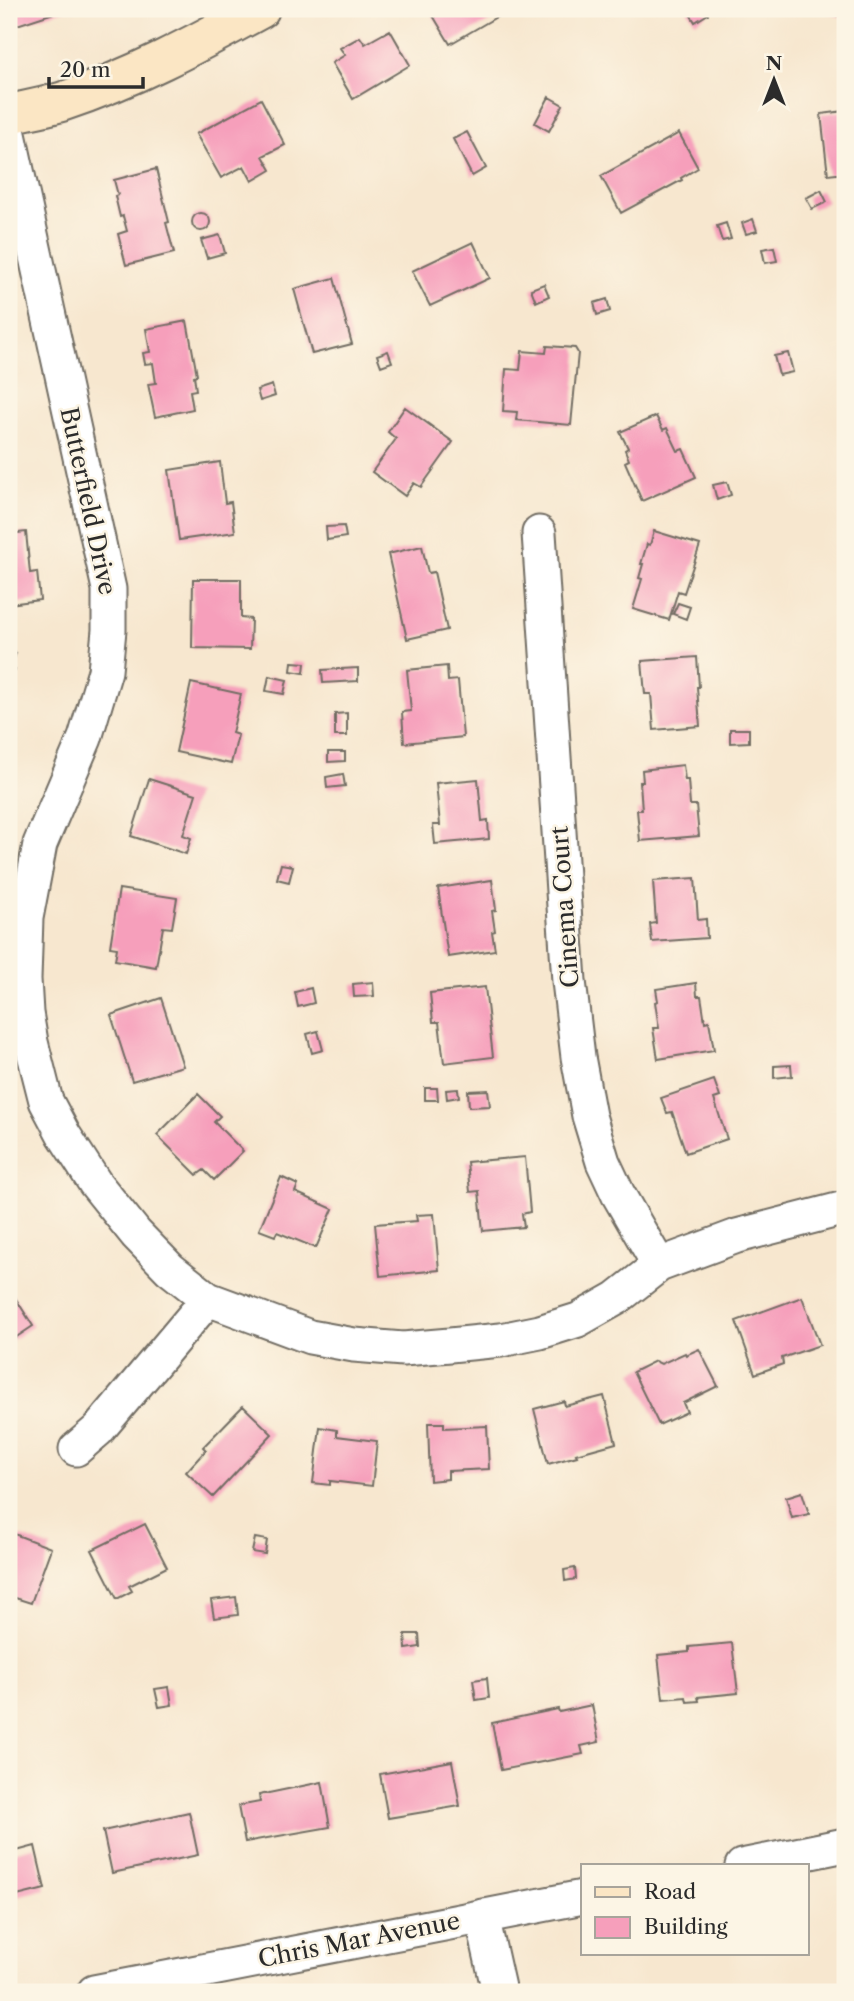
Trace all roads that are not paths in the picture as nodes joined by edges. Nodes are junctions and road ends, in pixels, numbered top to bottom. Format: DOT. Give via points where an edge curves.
graph roads {
  1 [pos="260,9"];
  2 [pos="9,114"];
  3 [pos="9,134"];
  4 [pos="539,533"];
  5 [pos="845,1208"];
  6 [pos="659,1265"];
  7 [pos="208,1299"];
  8 [pos="76,1449"];
  9 [pos="845,1844"];
  10 [pos="751,1864"];
  11 [pos="581,1897"];
  12 [pos="482,1916"];
  13 [pos="94,1992"];
  14 [pos="499,1992"];
  1 -- 2 [label="street" via="118,81 59,103"];
  3 -- 7 [label="street, Butterfield Drive" via="109,589 105,671 85,738 40,844 26,918 26,1013 46,1101 64,1135 136,1234"];
  4 -- 6 [label="street, Cinema Court" via="578,1057 603,1162"];
  5 -- 6 [label="street, Butterfield Drive" via="737,1236"];
  6 -- 7 [label="street, Butterfield Drive" via="617,1298 578,1320 501,1340 403,1349 310,1337"];
  7 -- 8 [label="street" via="98,1430"];
  9 -- 10 [label="street"];
  11 -- 12 [label="street, Chris Mar Avenue"];
  12 -- 13 [label="street, Chris Mar Avenue"];
  12 -- 14 [label="street"];
}
